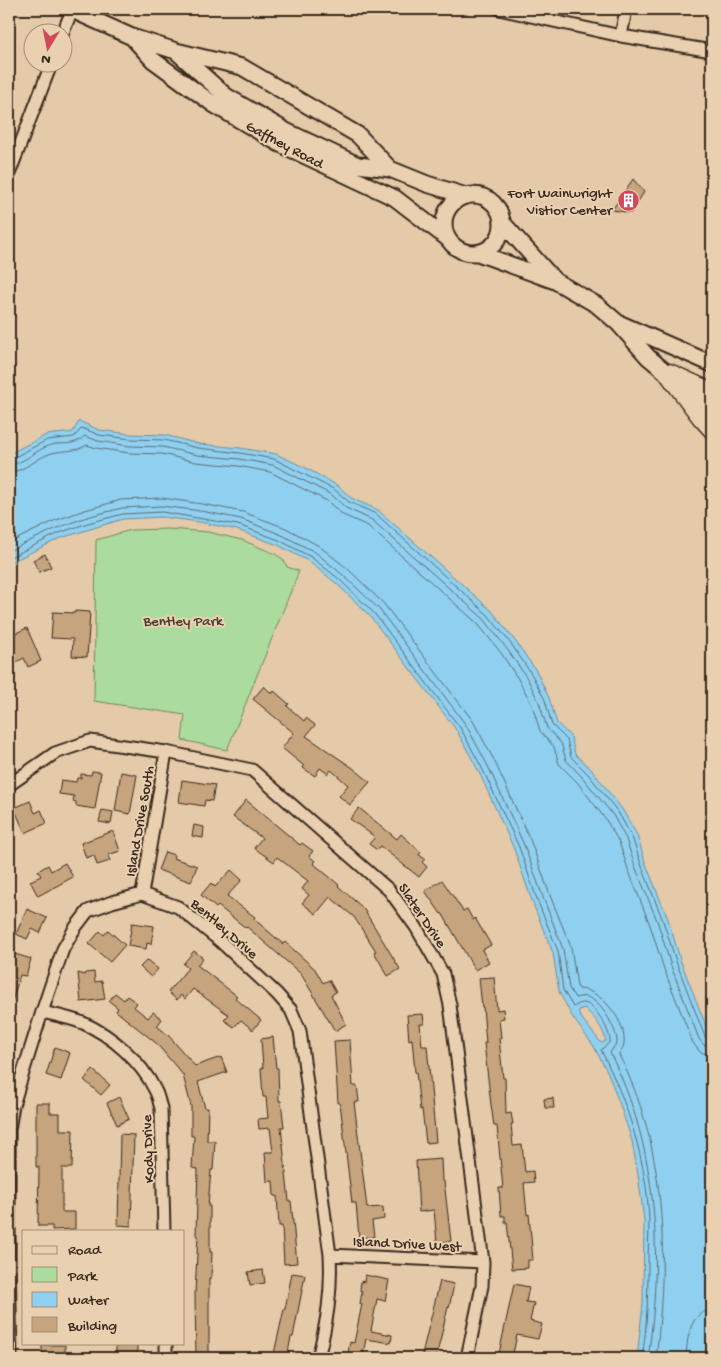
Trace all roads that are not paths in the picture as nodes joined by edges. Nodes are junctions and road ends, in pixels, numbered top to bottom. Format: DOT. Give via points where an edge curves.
graph roads {
  1 [pos="71,9"];
  2 [pos="499,9"];
  3 [pos="626,9"];
  4 [pos="529,13"];
  5 [pos="66,22"];
  6 [pos="622,36"];
  7 [pos="132,37"];
  8 [pos="176,51"];
  9 [pos="712,51"];
  10 [pos="48,72"];
  11 [pos="390,169"];
  12 [pos="9,174"];
  13 [pos="466,196"];
  14 [pos="502,222"];
  15 [pos="447,238"];
  16 [pos="478,253"];
  17 [pos="555,281"];
  18 [pos="618,323"];
  19 [pos="712,364"];
  20 [pos="668,373"];
  21 [pos="712,396"];
  22 [pos="712,410"];
  23 [pos="712,429"];
  24 [pos="166,752"];
  25 [pos="9,785"];
  26 [pos="142,894"];
  27 [pos="42,1012"];
  28 [pos="164,1230"];
  29 [pos="330,1255"];
  30 [pos="483,1262"];
  31 [pos="166,1344"];
  32 [pos="11,1358"];
  33 [pos="166,1358"];
  34 [pos="318,1358"];
  35 [pos="467,1358"];
  1 -- 5 [label="street"];
  1 -- 7 [label="main road, Gaffney Road"];
  2 -- 4 [label="street"];
  3 -- 6 [label="street"];
  4 -- 6 [label="street"];
  6 -- 9 [label="street"];
  7 -- 8 [label="main road, Gaffney Road"];
  7 -- 15 [label="main road, Gaffney Road" via="153,60 213,104 280,144 395,198"];
  8 -- 11 [label="main road, Gaffney Road" via="226,96 286,131 358,165"];
  8 -- 11 [label="main road, Gaffney Road" via="242,67 358,135"];
  10 -- 12 [label="street"];
  11 -- 13 [label="main road, Gaffney Road"];
  13 -- 14 [label="main road" via="477,195 491,201"];
  13 -- 15 [label="main road" via="455,201 446,212"];
  14 -- 16 [label="main road" via="499,237 493,245"];
  14 -- 17 [label="main road"];
  15 -- 16 [label="main road" via="462,252"];
  16 -- 17 [label="main road"];
  17 -- 18 [label="main road" via="596,305"];
  18 -- 19 [label="main road"];
  18 -- 20 [label="main road" via="648,357"];
  20 -- 21 [label="highway" via="700,386"];
  20 -- 22 [label="main road"];
  20 -- 23 [label="highway"];
  24 -- 25 [label="street, Slater Drive" via="90,741 55,753"];
  24 -- 26 [label="street, Island Drive South"];
  24 -- 30 [label="street, Slater Drive" via="252,770 389,890 416,927 443,974 450,1005"];
  26 -- 27 [label="street" via="88,911 63,949"];
  26 -- 29 [label="street, Bentley Drive" via="178,907 278,994 291,1010 300,1031"];
  27 -- 28 [label="street, Kody Drive" via="81,1022 102,1033 129,1055 155,1090 161,1108"];
  27 -- 32 [label="street" via="13,1105 9,1130"];
  29 -- 30 [label="street, Island Drive West"];
  29 -- 34 [label="street, Bentley Drive" via="330,1302"];
  30 -- 35 [label="street, Slater Drive" via="482,1286"];
  31 -- 33 [label="street"];
}
